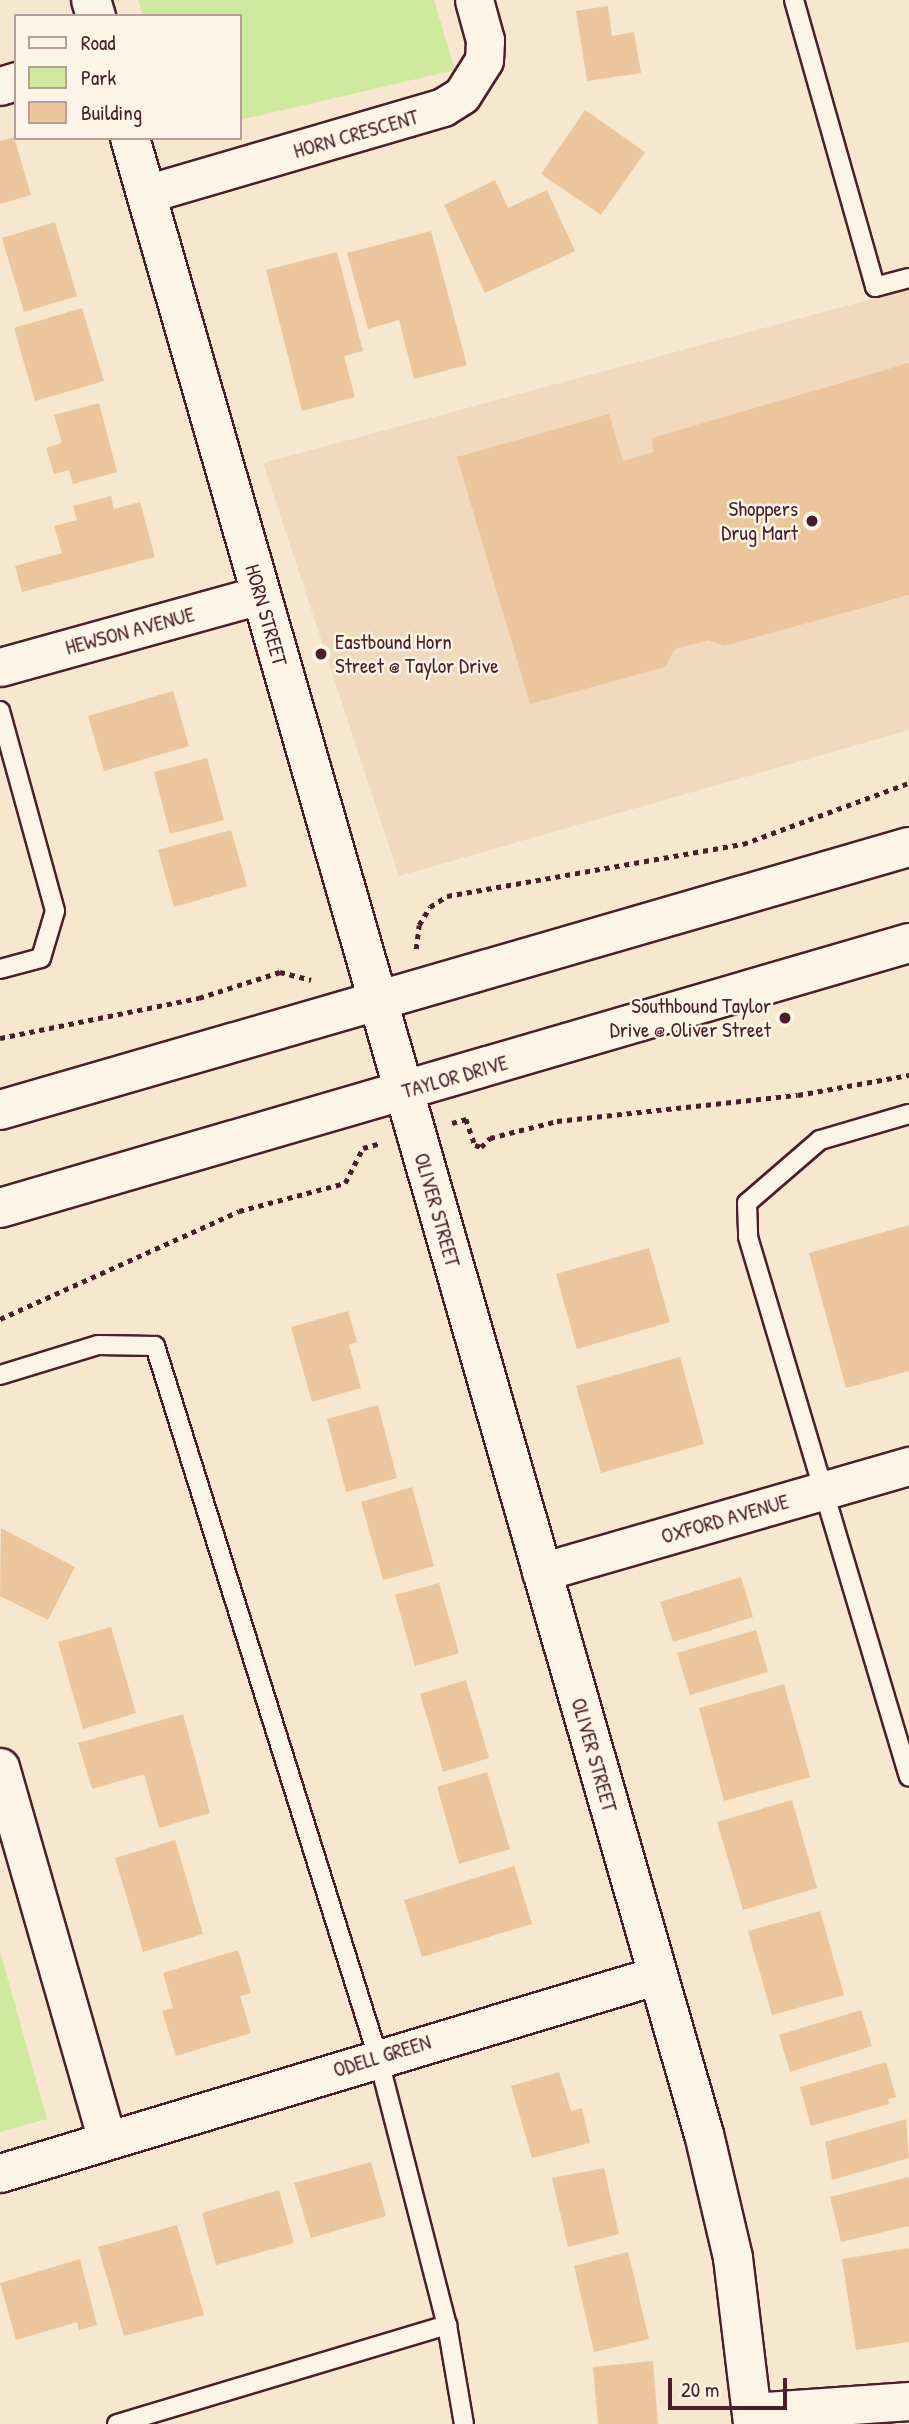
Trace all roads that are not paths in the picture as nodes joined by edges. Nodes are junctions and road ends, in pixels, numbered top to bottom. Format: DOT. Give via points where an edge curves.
graph roads {
  1 [pos="474,0"];
  2 [pos="794,0"];
  3 [pos="131,140"];
  4 [pos="146,194"];
  5 [pos="909,278"];
  6 [pos="260,595"];
  7 [pos="0,667"];
  8 [pos="0,710"];
  9 [pos="909,847"];
  10 [pos="909,943"];
  11 [pos="0,968"];
  12 [pos="375,998"];
  13 [pos="403,1092"];
  14 [pos="0,1110"];
  15 [pos="909,1114"];
  16 [pos="0,1208"];
  17 [pos="0,1375"];
  18 [pos="909,1466"];
  19 [pos="824,1490"];
  20 [pos="541,1572"];
  21 [pos="0,1767"];
  22 [pos="909,1777"];
  23 [pos="658,1975"];
  24 [pos="379,2057"];
  25 [pos="107,2140"];
  26 [pos="0,2173"];
  27 [pos="446,2325"];
  28 [pos="909,2401"];
  29 [pos="752,2418"];
  30 [pos="117,2424"];
  31 [pos="464,2424"];
  1 -- 4 [label="street, HORN CRESCENT" via="485,40 484,60 462,95 443,107"];
  2 -- 5 [label="lane" via="875,287"];
  3 -- 4 [label="street, HORN STREET"];
  4 -- 6 [label="street, HORN STREET"];
  6 -- 7 [label="street, HEWSON AVENUE"];
  6 -- 12 [label="street, HORN STREET"];
  8 -- 11 [label="lane" via="55,911 41,958"];
  9 -- 12 [label="street" via="423,966"];
  10 -- 13 [label="street, TAYLOR DRIVE"];
  12 -- 13 [label="street, HORN STREET"];
  12 -- 14 [label="street"];
  13 -- 16 [label="street, TAYLOR DRIVE"];
  13 -- 20 [label="street, OLIVER STREET"];
  15 -- 19 [label="lane" via="820,1140 747,1203 748,1237"];
  17 -- 24 [label="lane" via="98,1345 155,1346"];
  18 -- 19 [label="street, OXFORD AVENUE"];
  19 -- 20 [label="street, OXFORD AVENUE"];
  19 -- 22 [label="lane"];
  20 -- 23 [label="street, OLIVER STREET"];
  21 -- 25 [label="street"];
  23 -- 24 [label="street, ODELL GREEN"];
  23 -- 29 [label="street, OLIVER STREET" via="719,2196"];
  24 -- 25 [label="street, ODELL GREEN"];
  24 -- 27 [label="lane"];
  25 -- 26 [label="street, ODELL GREEN"];
  27 -- 30 [label="lane"];
  27 -- 31 [label="lane"];
  28 -- 29 [label="street"];
}
